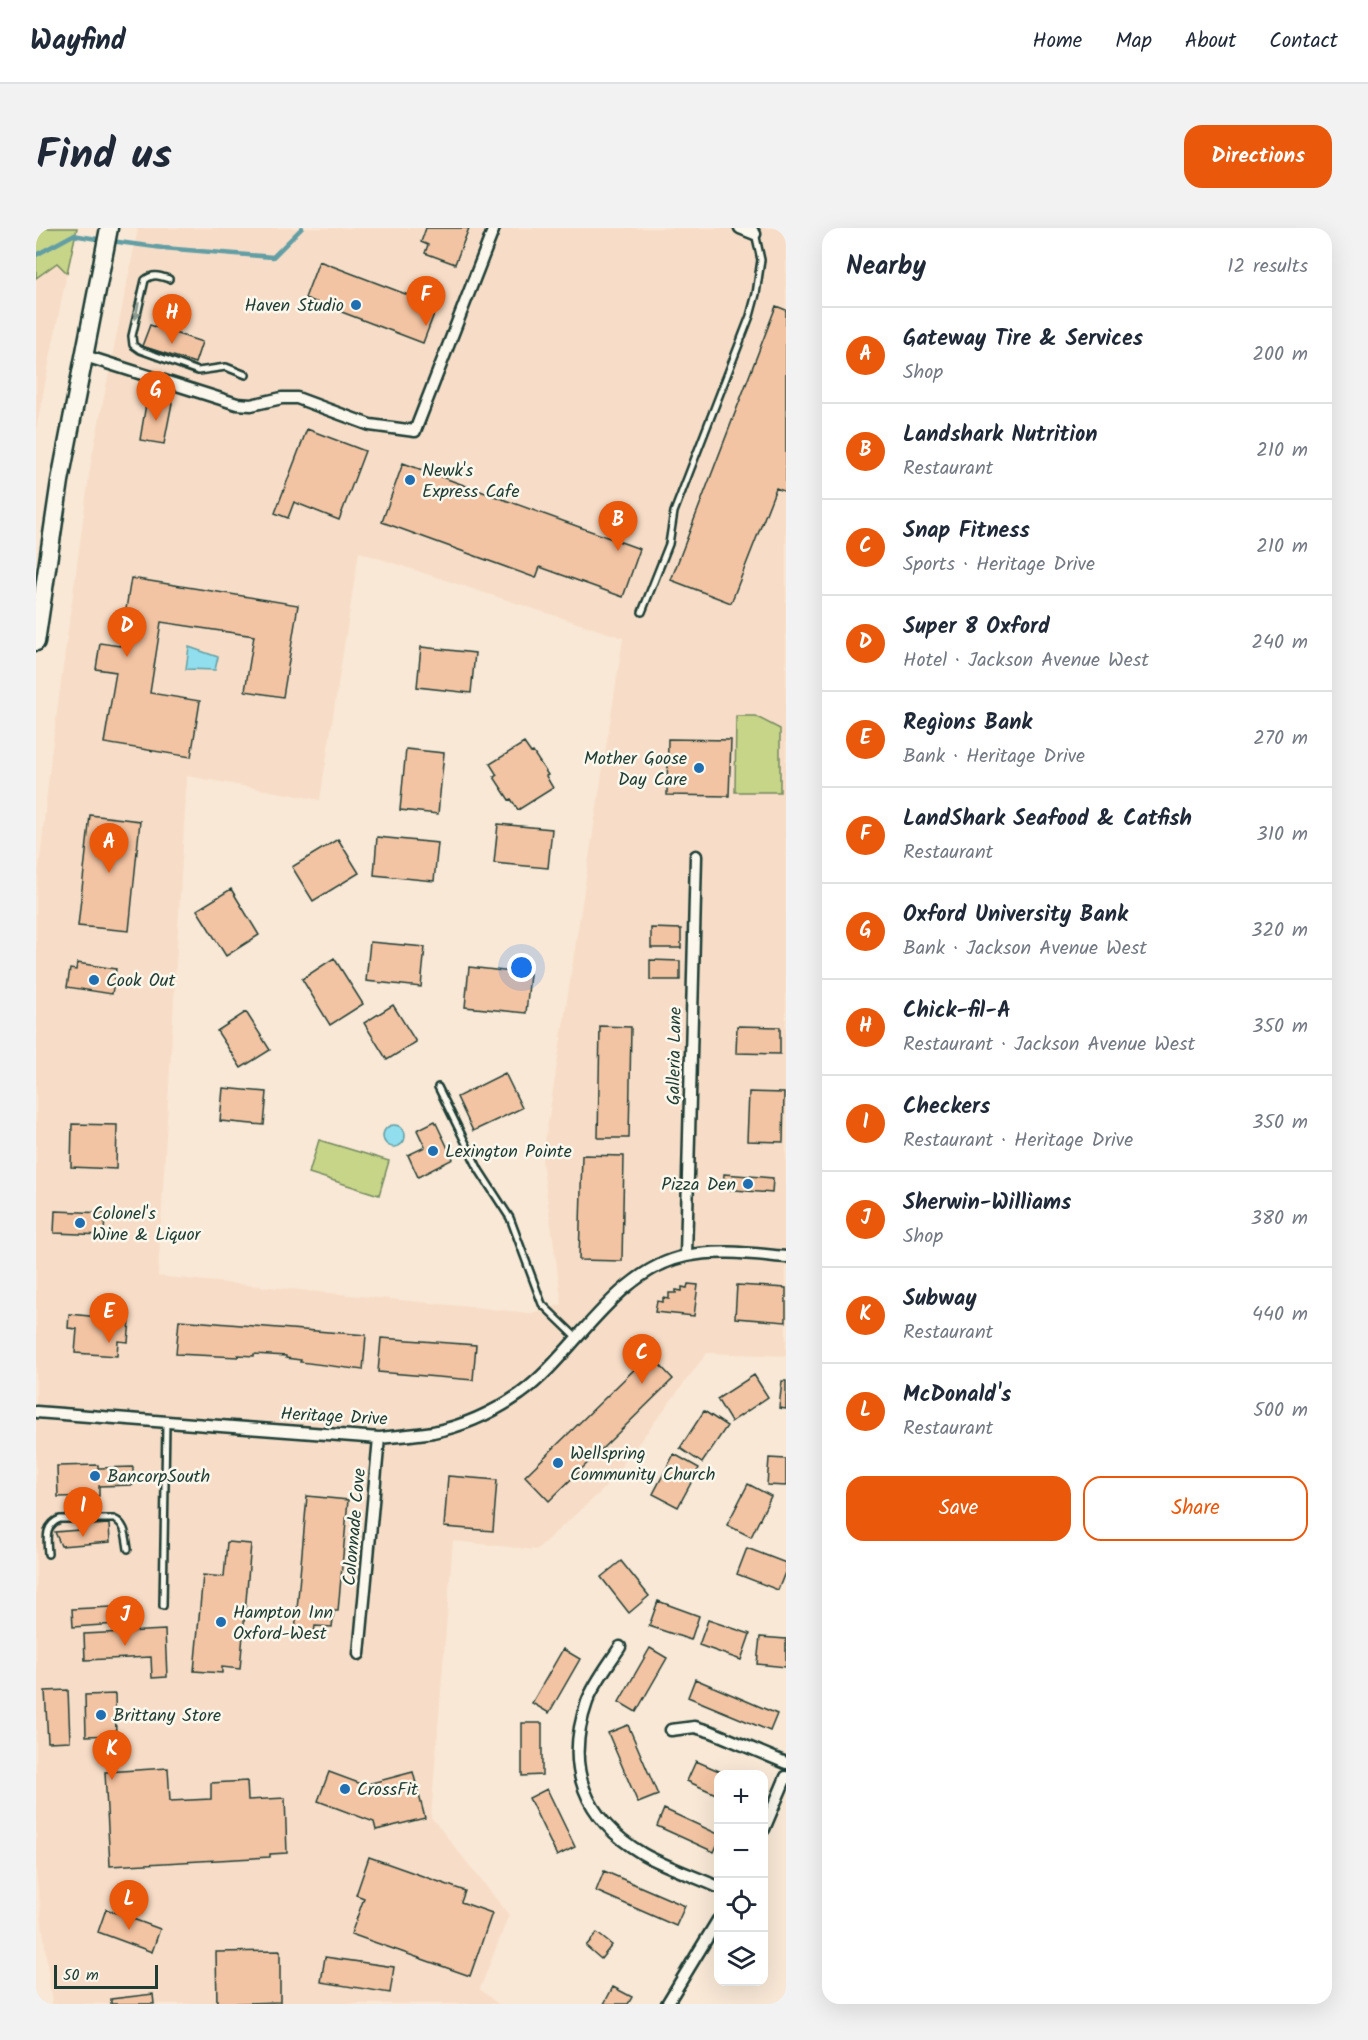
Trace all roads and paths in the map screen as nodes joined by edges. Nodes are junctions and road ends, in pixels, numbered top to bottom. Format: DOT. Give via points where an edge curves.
graph roads {
  1 [pos="109,228"];
  2 [pos="494,228"];
  3 [pos="740,228"];
  4 [pos="755,231"];
  5 [pos="170,279"];
  6 [pos="85,356"];
  7 [pos="246,375"];
  8 [pos="642,612"];
  9 [pos="37,619"];
  10 [pos="36,642"];
  11 [pos="696,856"];
  12 [pos="438,1087"];
  13 [pos="686,1256"];
  14 [pos="786,1257"];
  15 [pos="576,1337"];
  16 [pos="36,1412"];
  17 [pos="166,1421"];
  18 [pos="379,1438"];
  19 [pos="128,1549"];
  20 [pos="48,1554"];
  21 [pos="163,1606"];
  22 [pos="620,1647"];
  23 [pos="359,1654"];
  24 [pos="671,1730"];
  25 [pos="786,1763"];
  26 [pos="786,1777"];
  27 [pos="766,1824"];
  28 [pos="714,1885"];
  29 [pos="714,1927"];
  30 [pos="667,2004"];
  1 -- 6 [label="main road"];
  2 -- 6 [label="street" via="415,431 370,425 297,398 237,404"];
  3 -- 4 [label="street"];
  4 -- 8 [label="lane" via="761,260 756,294 674,512 669,544"];
  5 -- 7 [label="lane, one-way" via="150,276 145,280 132,336 134,345 198,371 226,367"];
  6 -- 9 [label="main road"];
  9 -- 10 [label="main road"];
  11 -- 13 [label="street, Galleria Lane"];
  12 -- 15 [label="lane" via="479,1170 510,1218 542,1304"];
  13 -- 14 [label="street, Heritage Drive" via="725,1252"];
  13 -- 15 [label="street, Heritage Drive" via="640,1277"];
  15 -- 18 [label="street, Heritage Drive" via="547,1371 483,1416 434,1432"];
  16 -- 17 [label="street, Heritage Drive"];
  17 -- 18 [label="street, Heritage Drive"];
  17 -- 21 [label="lane"];
  18 -- 23 [label="street, Colonnade Cove"];
  19 -- 20 [label="lane" via="120,1521 60,1519 48,1528"];
  22 -- 28 [label="street" via="588,1700 578,1734 578,1766 588,1798 601,1820 622,1840 645,1855"];
  24 -- 25 [label="street" via="695,1727"];
  26 -- 27 [label="street"];
  29 -- 30 [label="street"];
}
